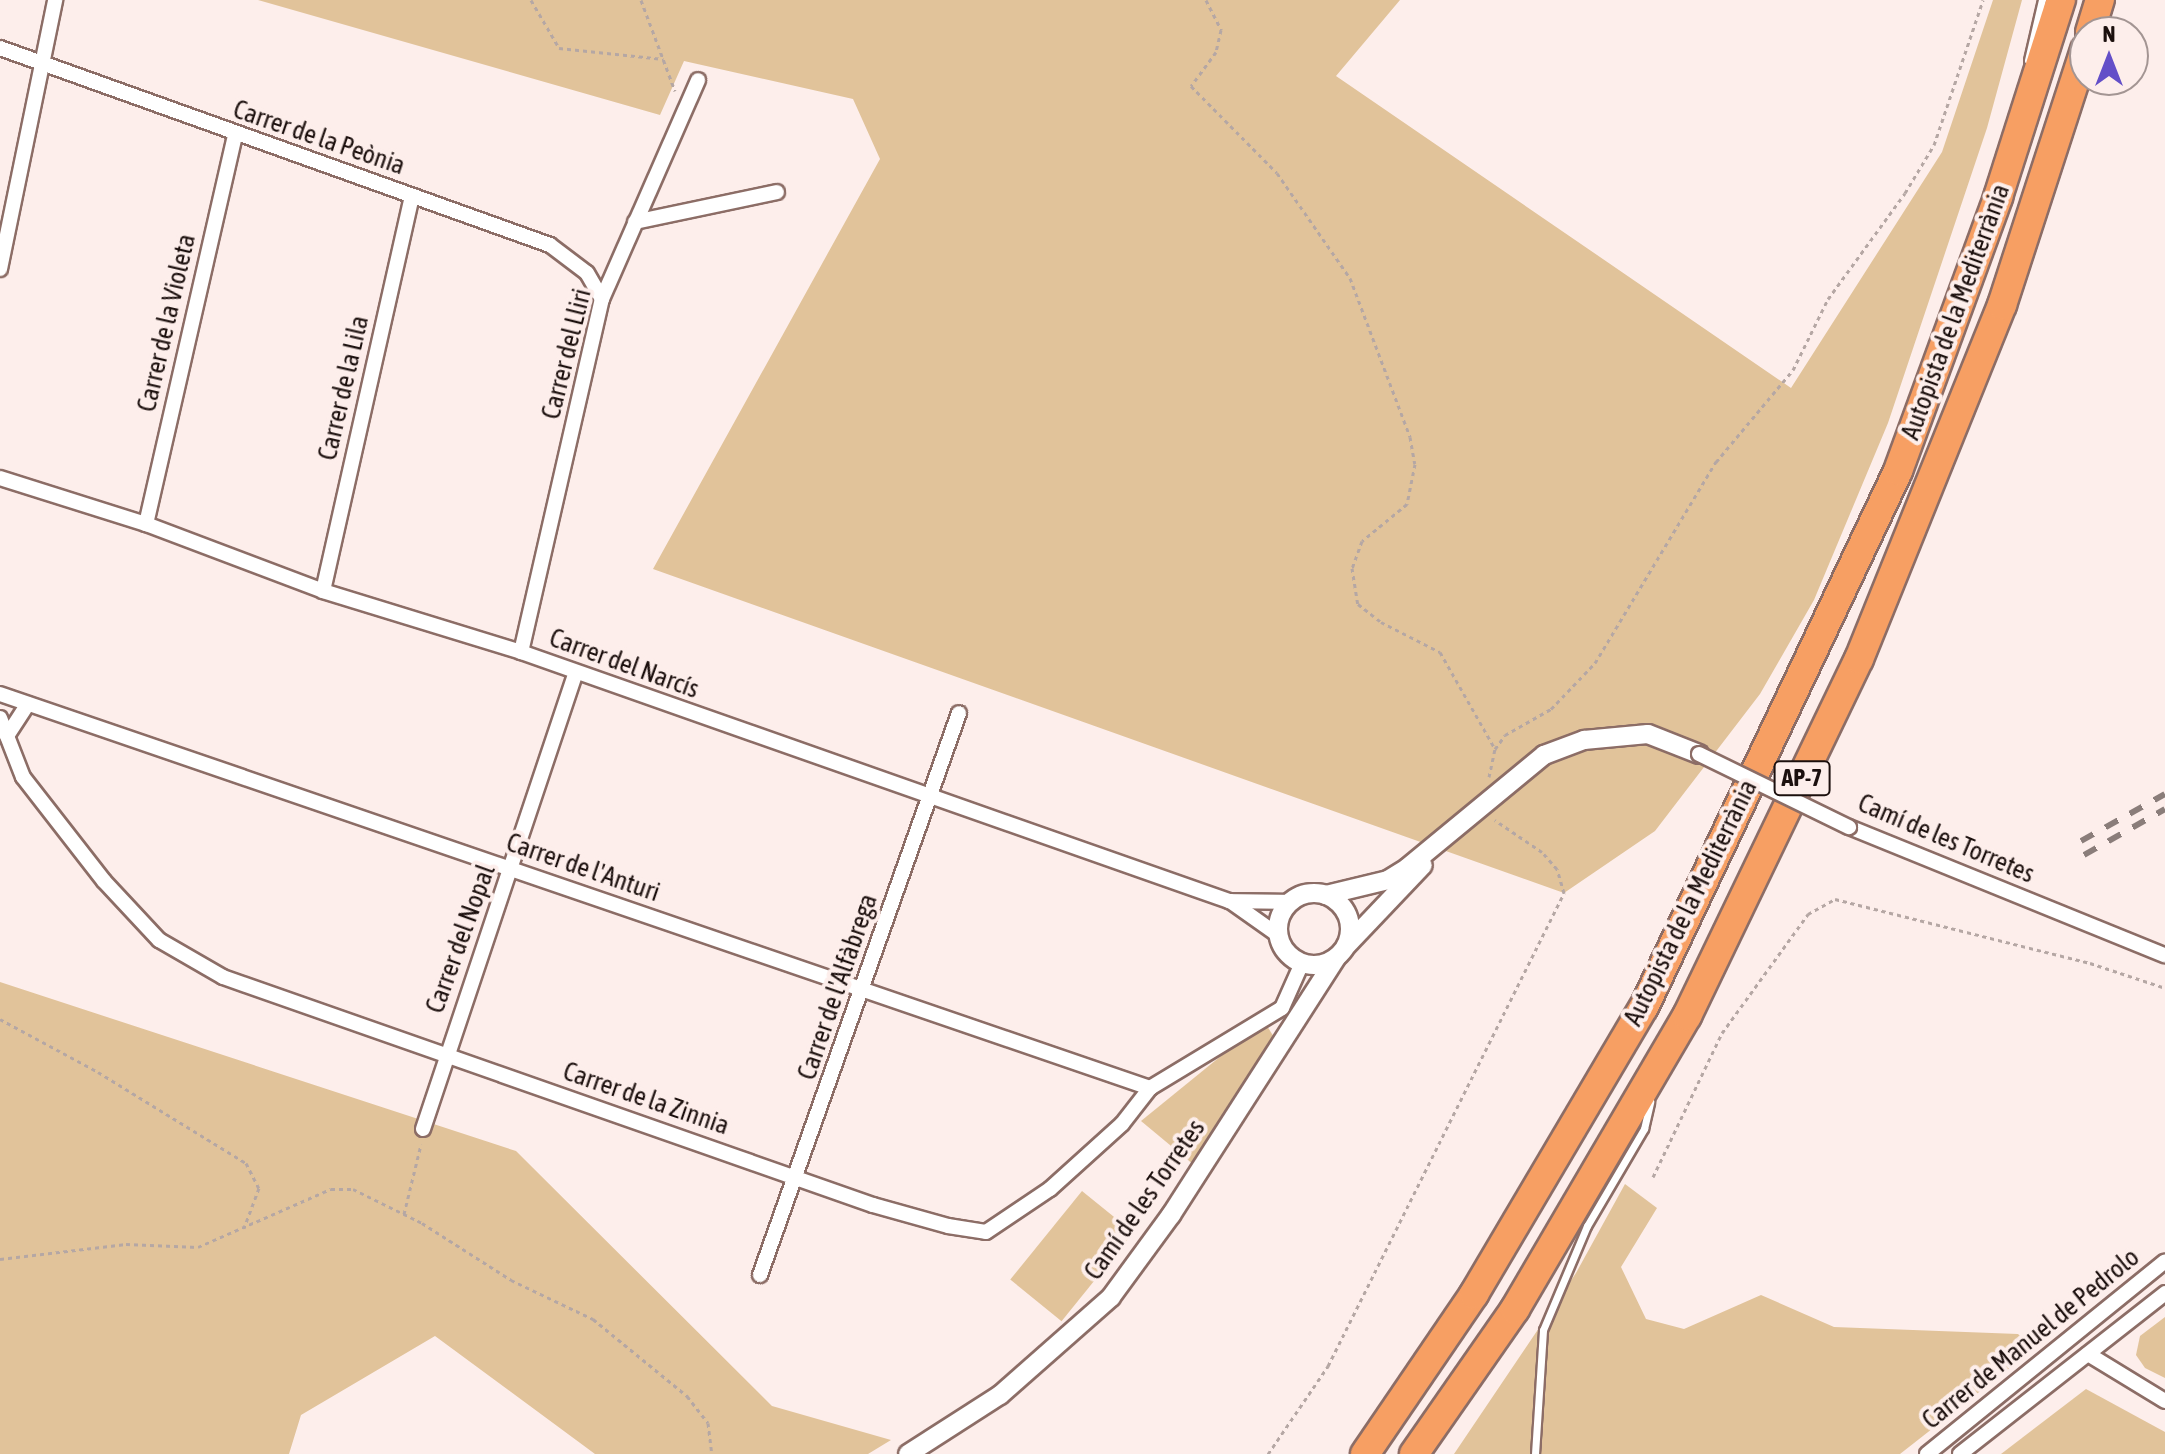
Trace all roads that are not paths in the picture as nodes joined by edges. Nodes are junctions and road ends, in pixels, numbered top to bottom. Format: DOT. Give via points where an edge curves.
graph roads {
  1 [pos="55,0"];
  2 [pos="2042,0"];
  3 [pos="2061,0"];
  4 [pos="0,48"];
  5 [pos="41,62"];
  6 [pos="698,80"];
  7 [pos="2070,96"];
  8 [pos="235,134"];
  9 [pos="777,192"];
  10 [pos="412,196"];
  11 [pos="1998,197"];
  12 [pos="635,222"];
  13 [pos="0,269"];
  14 [pos="602,299"];
  15 [pos="0,478"];
  16 [pos="146,524"];
  17 [pos="323,591"];
  18 [pos="521,652"];
  19 [pos="575,675"];
  20 [pos="0,694"];
  21 [pos="28,704"];
  22 [pos="959,713"];
  23 [pos="0,718"];
  24 [pos="7,736"];
  25 [pos="1699,754"];
  26 [pos="931,797"];
  27 [pos="1457,827"];
  28 [pos="512,869"];
  29 [pos="1326,895"];
  30 [pos="1229,901"];
  31 [pos="1291,902"];
  32 [pos="1278,935"];
  33 [pos="1342,952"];
  34 [pos="2165,955"];
  35 [pos="1302,963"];
  36 [pos="862,990"];
  37 [pos="445,1055"];
  38 [pos="1659,1063"];
  39 [pos="1150,1088"];
  40 [pos="423,1133"];
  41 [pos="798,1177"];
  42 [pos="2165,1261"];
  43 [pos="760,1275"];
  44 [pos="2165,1293"];
  45 [pos="2088,1354"];
  46 [pos="2165,1401"];
  47 [pos="908,1454"];
  48 [pos="1365,1454"];
  49 [pos="1414,1454"];
  50 [pos="1535,1454"];
  51 [pos="1927,1454"];
  52 [pos="1960,1454"];
  1 -- 5 [label="street"];
  2 -- 11 [label="lane"];
  3 -- 11 [label="highway, Autopista de la Mediterrània / AP-7"];
  4 -- 5 [label="street, Carrer de la Peònia"];
  5 -- 8 [label="street, Carrer de la Peònia"];
  5 -- 13 [label="street"];
  6 -- 12 [label="street, Carrer del Lliri"];
  7 -- 38 [label="highway, Autopista de la Mediterrània / AP-7" via="2002,305 1859,659"];
  8 -- 10 [label="street, Carrer de la Peònia"];
  8 -- 16 [label="street, Carrer de la Violeta"];
  9 -- 12 [label="street"];
  10 -- 14 [label="street, Carrer de la Peònia" via="550,245 587,273"];
  10 -- 17 [label="street, Carrer de la Lila"];
  11 -- 48 [label="highway, Autopista de la Mediterrània / AP-7" via="1898,471 1644,1007 1474,1294"];
  12 -- 14 [label="street, Carrer del Lliri"];
  14 -- 18 [label="street, Carrer del Lliri"];
  15 -- 16 [label="street, Carrer del Narcís"];
  16 -- 17 [label="street, Carrer del Narcís"];
  17 -- 18 [label="street, Carrer del Narcís"];
  18 -- 19 [label="street, Carrer del Narcís"];
  19 -- 26 [label="street, Carrer del Narcís"];
  19 -- 28 [label="street, Carrer del Nopal"];
  20 -- 21 [label="street, Carrer de l'Anturi"];
  21 -- 24 [label="street" via="17,713"];
  21 -- 28 [label="street, Carrer de l'Anturi"];
  22 -- 26 [label="street, Carrer de l'Alfàbrega"];
  23 -- 24 [label="street, Carrer de la Zinnia"];
  24 -- 37 [label="street, Carrer de la Zinnia" via="23,777 104,881 159,940 223,977"];
  25 -- 27 [label="street, Camí de les Torretes" via="1648,734 1584,740 1544,755"];
  25 -- 34 [label="street, Camí de les Torretes, bridge" via="1849,827"];
  26 -- 30 [label="street, Carrer del Narcís"];
  26 -- 36 [label="street, Carrer de l'Alfàbrega"];
  27 -- 29 [label="street, Camí de les Torretes" via="1388,880"];
  27 -- 33 [label="street, Camí de les Torretes"];
  28 -- 36 [label="street, Carrer de l'Anturi"];
  28 -- 37 [label="street, Carrer del Nopal"];
  29 -- 31 [label="street" via="1308,894"];
  29 -- 33 [label="street" via="1350,921"];
  30 -- 31 [label="street, Carrer del Narcís"];
  30 -- 32 [label="street, Carrer del Narcís"];
  31 -- 32 [label="street" via="1283,911"];
  32 -- 35 [label="street" via="1286,952"];
  33 -- 35 [label="street" via="1319,965"];
  33 -- 47 [label="street, Camí de les Torretes" via="1171,1215 1111,1297 1000,1395"];
  35 -- 39 [label="street, Carrer de la Zinnia" via="1282,1008"];
  36 -- 39 [label="street, Carrer de l'Anturi"];
  36 -- 41 [label="street, Carrer de l'Alfàbrega"];
  37 -- 40 [label="street, Carrer del Nopal"];
  37 -- 41 [label="street, Carrer de la Zinnia"];
  38 -- 49 [label="highway, Autopista de la Mediterrània / AP-7" via="1515,1309"];
  38 -- 50 [label="lane" via="1644,1129 1587,1226 1543,1330"];
  39 -- 41 [label="street, Carrer de la Zinnia" via="1122,1124 1050,1189 986,1232 873,1205"];
  41 -- 43 [label="street, Carrer de l'Alfàbrega"];
  42 -- 51 [label="street, Carrer de Manuel de Pedrolo"];
  44 -- 45 [label="street, Carrer de Manuel de Pedrolo"];
  45 -- 46 [label="street"];
  45 -- 52 [label="street, Carrer de Manuel de Pedrolo"];
}
